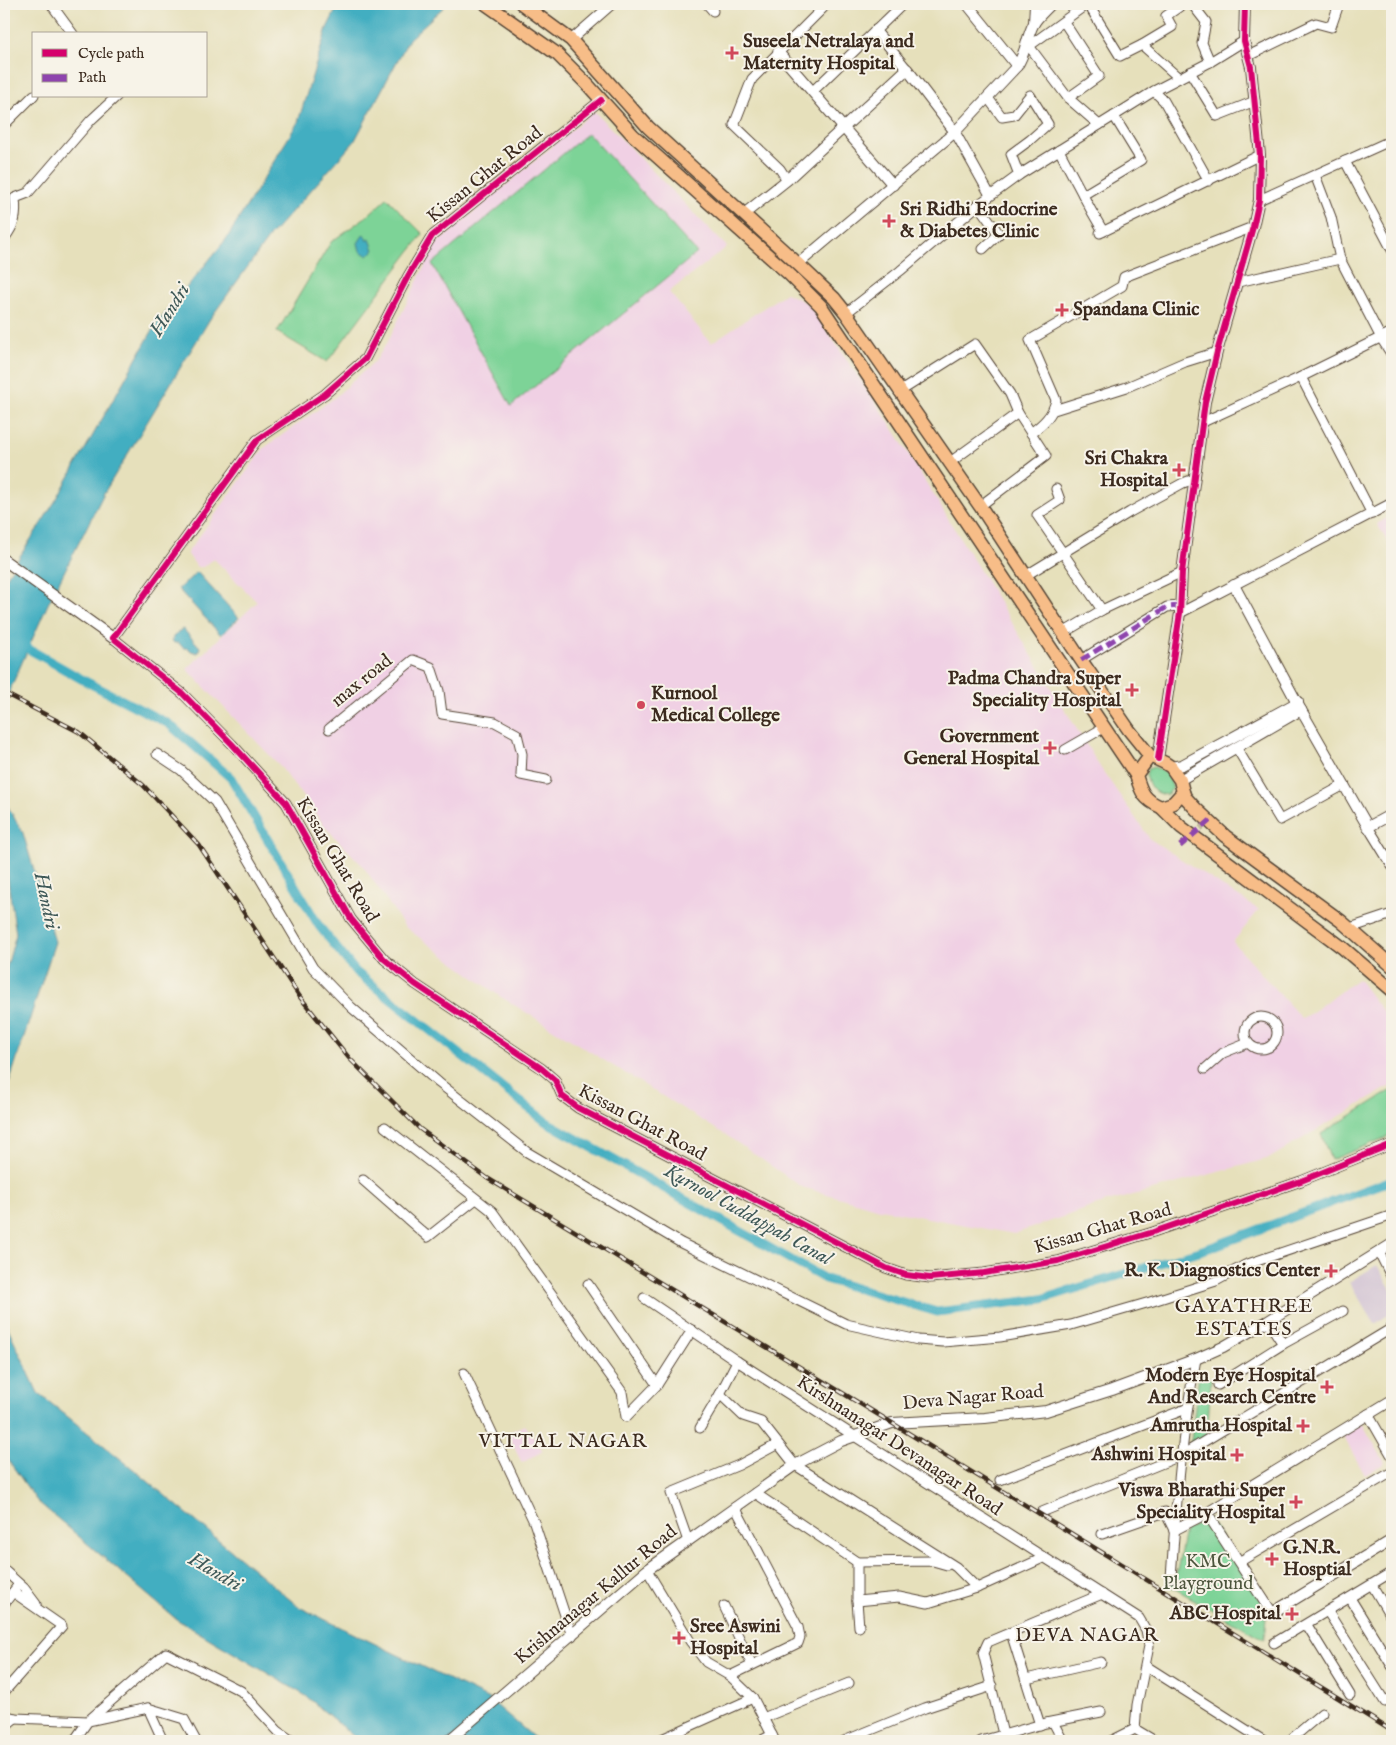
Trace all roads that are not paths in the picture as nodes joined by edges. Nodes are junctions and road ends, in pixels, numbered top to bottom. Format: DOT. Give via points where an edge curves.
graph roads {
  1 [pos="51,4"];
  2 [pos="486,4"];
  3 [pos="612,4"];
  4 [pos="827,4"];
  5 [pos="903,4"];
  6 [pos="967,4"];
  7 [pos="1035,4"];
  8 [pos="1051,4"];
  9 [pos="1088,4"];
  10 [pos="1178,4"];
  11 [pos="1192,4"];
  12 [pos="1245,4"];
  13 [pos="1338,4"];
  14 [pos="527,7"];
  15 [pos="1064,22"];
  16 [pos="1034,24"];
  17 [pos="875,30"];
  18 [pos="72,32"];
  19 [pos="571,40"];
  20 [pos="1244,41"];
  21 [pos="1028,44"];
  22 [pos="1142,45"];
  23 [pos="778,52"];
  24 [pos="1248,56"];
  25 [pos="1210,62"];
  26 [pos="1017,66"];
  27 [pos="907,70"];
  28 [pos="601,72"];
  29 [pos="1190,72"];
  30 [pos="1179,78"];
  31 [pos="587,84"];
  32 [pos="813,91"];
  33 [pos="1154,91"];
  34 [pos="32,97"];
  35 [pos="116,98"];
  36 [pos="988,98"];
  37 [pos="1068,98"];
  38 [pos="601,100"];
  39 [pos="1255,100"];
  40 [pos="1114,116"];
  41 [pos="4,125"];
  42 [pos="1099,125"];
  43 [pos="843,126"];
  44 [pos="955,132"];
  45 [pos="1392,140"];
  46 [pos="1059,150"];
  47 [pos="1260,155"];
  48 [pos="1345,162"];
  49 [pos="1020,175"];
  50 [pos="1315,175"];
  51 [pos="787,180"];
  52 [pos="1209,181"];
  53 [pos="893,185"];
  54 [pos="990,195"];
  55 [pos="1083,195"];
  56 [pos="1258,200"];
  57 [pos="978,205"];
  58 [pos="744,214"];
  59 [pos="1253,227"];
  60 [pos="4,239"];
  61 [pos="983,249"];
  62 [pos="1392,250"];
  63 [pos="1340,259"];
  64 [pos="798,264"];
  65 [pos="788,274"];
  66 [pos="1238,282"];
  67 [pos="846,313"];
  68 [pos="1392,332"];
  69 [pos="1381,338"];
  70 [pos="1217,352"];
  71 [pos="1392,355"];
  72 [pos="1301,377"];
  73 [pos="899,392"];
  74 [pos="1054,410"];
  75 [pos="1018,413"];
  76 [pos="1203,422"];
  77 [pos="1031,433"];
  78 [pos="950,463"];
  79 [pos="1194,479"];
  80 [pos="1056,490"];
  81 [pos="1392,503"];
  82 [pos="980,506"];
  83 [pos="1372,514"];
  84 [pos="1063,552"];
  85 [pos="4,560"];
  86 [pos="1182,572"];
  87 [pos="1025,576"];
  88 [pos="1234,585"];
  89 [pos="1102,610"];
  90 [pos="1180,610"];
  91 [pos="1063,633"];
  92 [pos="113,638"];
  93 [pos="1081,660"];
  94 [pos="1300,706"];
  95 [pos="1105,727"];
  96 [pos="329,729"];
  97 [pos="1233,742"];
  98 [pos="1066,750"];
  99 [pos="157,754"];
  100 [pos="1154,757"];
  101 [pos="1171,767"];
  102 [pos="1136,775"];
  103 [pos="546,780"];
  104 [pos="1180,780"];
  105 [pos="1344,785"];
  106 [pos="1184,792"];
  107 [pos="1161,807"];
  108 [pos="1392,814"];
  109 [pos="1368,827"];
  110 [pos="1392,866"];
  111 [pos="1392,914"];
  112 [pos="1350,928"];
  113 [pos="1392,966"];
  114 [pos="1392,990"];
  115 [pos="1248,1043"];
  116 [pos="1205,1069"];
  117 [pos="385,1127"];
  118 [pos="1392,1144"];
  119 [pos="363,1180"];
  120 [pos="476,1199"];
  121 [pos="1392,1219"];
  122 [pos="1392,1244"];
  123 [pos="1379,1252"];
  124 [pos="1392,1278"];
  125 [pos="588,1284"];
  126 [pos="644,1298"];
  127 [pos="1343,1311"];
  128 [pos="1268,1321"];
  129 [pos="1392,1328"];
  130 [pos="692,1330"];
  131 [pos="1283,1344"];
  132 [pos="1196,1359"];
  133 [pos="737,1361"];
  134 [pos="464,1373"];
  135 [pos="658,1385"];
  136 [pos="1218,1385"];
  137 [pos="720,1394"];
  138 [pos="1392,1400"];
  139 [pos="1186,1409"];
  140 [pos="1368,1414"];
  141 [pos="700,1428"];
  142 [pos="855,1436"];
  143 [pos="778,1444"];
  144 [pos="1180,1456"];
  145 [pos="1392,1456"];
  146 [pos="795,1465"];
  147 [pos="1392,1472"];
  148 [pos="1000,1480"];
  149 [pos="755,1493"];
  150 [pos="735,1508"];
  151 [pos="1042,1512"];
  152 [pos="1207,1513"];
  153 [pos="1174,1530"];
  154 [pos="1102,1534"];
  155 [pos="1392,1540"];
  156 [pos="688,1541"];
  157 [pos="1043,1558"];
  158 [pos="857,1562"];
  159 [pos="1239,1562"];
  160 [pos="956,1567"];
  161 [pos="4,1570"];
  162 [pos="647,1570"];
  163 [pos="1392,1572"];
  164 [pos="1170,1578"];
  165 [pos="20,1584"];
  166 [pos="1372,1585"];
  167 [pos="977,1588"];
  168 [pos="13,1592"];
  169 [pos="1102,1594"];
  170 [pos="1350,1598"];
  171 [pos="857,1601"];
  172 [pos="4,1604"];
  173 [pos="724,1606"];
  174 [pos="34,1607"];
  175 [pos="1328,1612"];
  176 [pos="1392,1619"];
  177 [pos="1306,1625"];
  178 [pos="859,1628"];
  179 [pos="1011,1633"];
  180 [pos="572,1636"];
  181 [pos="1274,1643"];
  182 [pos="1101,1662"];
  183 [pos="752,1664"];
  184 [pos="1146,1666"];
  185 [pos="1392,1666"];
  186 [pos="730,1676"];
  187 [pos="1026,1679"];
  188 [pos="849,1683"];
  189 [pos="992,1686"];
  190 [pos="4,1692"];
  191 [pos="1350,1695"];
  192 [pos="1392,1697"];
  193 [pos="753,1698"];
  194 [pos="148,1708"];
  195 [pos="1101,1712"];
  196 [pos="1322,1713"];
  197 [pos="4,1715"];
  198 [pos="15,1718"];
  199 [pos="763,1718"];
  200 [pos="88,1721"];
  201 [pos="1053,1722"];
  202 [pos="1040,1725"];
  203 [pos="4,1727"];
  204 [pos="1134,1729"];
  205 [pos="774,1738"];
  206 [pos="1005,1738"];
  207 [pos="74,1741"];
  208 [pos="163,1741"];
  209 [pos="196,1741"];
  210 [pos="292,1741"];
  211 [pos="448,1741"];
  212 [pos="656,1741"];
  213 [pos="760,1741"];
  214 [pos="844,1741"];
  215 [pos="981,1741"];
  216 [pos="1063,1741"];
  217 [pos="1111,1741"];
  218 [pos="1155,1741"];
  219 [pos="1264,1741"];
  220 [pos="1289,1741"];
  1 -- 18 [label="street"];
  2 -- 31 [label="main road" via="557,54"];
  3 -- 19 [label="street"];
  4 -- 23 [label="street"];
  5 -- 17 [label="street"];
  6 -- 26 [label="street"];
  7 -- 16 [label="street"];
  8 -- 16 [label="street"];
  9 -- 15 [label="street"];
  9 -- 22 [label="street" via="1120,56"];
  10 -- 22 [label="street" via="1179,7 1166,16 1172,27"];
  11 -- 25 [label="street" via="1206,22 1202,43"];
  12 -- 20 [label="street"];
  13 -- 24 [label="street" via="1331,27 1316,23"];
  14 -- 19 [label="main road"];
  15 -- 21 [label="street"];
  15 -- 37 [label="street" via="1098,76"];
  16 -- 21 [label="street"];
  17 -- 27 [label="street"];
  17 -- 32 [label="street"];
  19 -- 28 [label="main road"];
  20 -- 24 [label="street"];
  20 -- 25 [label="street"];
  21 -- 26 [label="street"];
  21 -- 37 [label="street"];
  22 -- 30 [label="street"];
  23 -- 32 [label="street"];
  23 -- 51 [label="street" via="752,79 734,125 780,169"];
  24 -- 39 [label="street"];
  25 -- 29 [label="street"];
  26 -- 36 [label="street"];
  27 -- 43 [label="street"];
  27 -- 44 [label="street"];
  28 -- 31 [label="main road"];
  28 -- 58 [label="main road" via="648,127"];
  29 -- 30 [label="street"];
  29 -- 39 [label="street" via="1217,116"];
  30 -- 33 [label="street"];
  31 -- 38 [label="main road"];
  32 -- 43 [label="street"];
  33 -- 40 [label="street"];
  33 -- 52 [label="street" via="1164,101"];
  34 -- 41 [label="street"];
  35 -- 60 [label="street" via="91,120 28,193 15,198 14,224"];
  36 -- 44 [label="street"];
  36 -- 49 [label="street" via="1002,117 1014,115 1030,95 1048,124 1011,154"];
  37 -- 42 [label="street"];
  38 -- 65 [label="main road" via="633,135"];
  38 -- 92 [label="street, Kissan Ghat Road" via="432,236 365,359 325,394 257,440"];
  39 -- 47 [label="street"];
  40 -- 42 [label="street"];
  40 -- 55 [label="street" via="1141,160"];
  42 -- 46 [label="street"];
  43 -- 51 [label="street"];
  43 -- 53 [label="street"];
  44 -- 53 [label="street"];
  44 -- 54 [label="street"];
  45 -- 48 [label="street"];
  46 -- 49 [label="street"];
  46 -- 55 [label="street"];
  47 -- 52 [label="street"];
  47 -- 56 [label="street"];
  48 -- 50 [label="street"];
  48 -- 62 [label="street"];
  49 -- 54 [label="street"];
  50 -- 56 [label="street"];
  50 -- 63 [label="street" via="1331,217"];
  51 -- 58 [label="street"];
  52 -- 55 [label="street" via="1102,232"];
  53 -- 64 [label="street"];
  54 -- 57 [label="street"];
  56 -- 59 [label="street"];
  57 -- 61 [label="street" via="998,234"];
  57 -- 67 [label="street"];
  58 -- 64 [label="main road"];
  59 -- 66 [label="street"];
  59 -- 74 [label="street" via="1124,277 1122,286 1030,340 1056,400"];
  63 -- 66 [label="street"];
  63 -- 69 [label="street"];
  64 -- 65 [label="main road"];
  64 -- 67 [label="main road"];
  65 -- 95 [label="main road" via="829,316"];
  66 -- 70 [label="street"];
  67 -- 73 [label="main road"];
  68 -- 69 [label="street"];
  69 -- 71 [label="street"];
  69 -- 72 [label="street"];
  70 -- 74 [label="street" via="1127,387"];
  70 -- 76 [label="street"];
  72 -- 76 [label="street"];
  72 -- 83 [label="street"];
  73 -- 75 [label="street" via="975,344 1010,394"];
  73 -- 78 [label="main road"];
  74 -- 77 [label="street"];
  75 -- 77 [label="street"];
  75 -- 78 [label="street"];
  76 -- 79 [label="street"];
  77 -- 82 [label="street" via="1046,456"];
  78 -- 82 [label="main road"];
  79 -- 84 [label="street"];
  79 -- 86 [label="street"];
  80 -- 84 [label="street" via="1060,500 1037,515"];
  81 -- 83 [label="street"];
  82 -- 87 [label="main road"];
  83 -- 88 [label="street"];
  84 -- 87 [label="street"];
  84 -- 89 [label="street"];
  85 -- 92 [label="street"];
  86 -- 89 [label="street"];
  86 -- 90 [label="street"];
  87 -- 91 [label="main road"];
  88 -- 90 [label="street"];
  88 -- 94 [label="street"];
  89 -- 91 [label="street"];
  90 -- 93 [label="street" via="1166,607"];
  90 -- 100 [label="street"];
  91 -- 93 [label="main road"];
  92 -- 118 [label="street, Kissan Ghat Road" via="182,693 286,803 351,919 384,958 415,984 541,1068 554,1080 562,1096 578,1108 886,1268 930,1278 984,1274 1058,1261 1264,1194"];
  93 -- 100 [label="main road" via="1129,730"];
  94 -- 97 [label="street"];
  94 -- 105 [label="street"];
  95 -- 98 [label="street"];
  95 -- 102 [label="main road"];
  96 -- 103 [label="street, max road" via="412,660 431,667 442,714 495,722 517,734 522,754 521,775"];
  97 -- 101 [label="street"];
  97 -- 104 [label="street"];
  97 -- 105 [label="street" via="1280,820"];
  99 -- 121 [label="street" via="181,770 215,802 313,968 351,1007 439,1083 526,1152 681,1242 846,1324 918,1340 943,1342 1000,1337 1071,1324 1216,1281 1245,1265 1390,1216"];
  100 -- 101 [label="main road"];
  100 -- 102 [label="main road"];
  101 -- 104 [label="main road"];
  102 -- 107 [label="main road" via="1141,791 1150,802"];
  104 -- 106 [label="main road"];
  105 -- 109 [label="street"];
  106 -- 107 [label="main road" via="1173,803"];
  106 -- 112 [label="main road" via="1196,809 1226,836"];
  107 -- 114 [label="main road" via="1181,827 1343,948"];
  108 -- 109 [label="street"];
  109 -- 110 [label="street"];
  111 -- 112 [label="street"];
  112 -- 113 [label="main road"];
  115 -- 116 [label="street" via="1223,1053"];
  117 -- 120 [label="street"];
  119 -- 120 [label="street" via="428,1237"];
  120 -- 135 [label="street" via="492,1211 622,1392 626,1417"];
  122 -- 123 [label="street, Deva Nagar Road"];
  123 -- 124 [label="street"];
  123 -- 128 [label="street, Deva Nagar Road"];
  125 -- 135 [label="street"];
  126 -- 130 [label="street, Kirshnanagar Devanagar Road"];
  127 -- 131 [label="street"];
  128 -- 131 [label="street"];
  128 -- 132 [label="street, Deva Nagar Road"];
  129 -- 144 [label="street"];
  130 -- 133 [label="street, Kirshnanagar Devanagar Road"];
  130 -- 135 [label="street"];
  131 -- 136 [label="street"];
  132 -- 139 [label="street"];
  132 -- 142 [label="street, Deva Nagar Road" via="1046,1411 892,1423"];
  133 -- 137 [label="street"];
  133 -- 142 [label="street, Kirshnanagar Devanagar Road"];
  134 -- 180 [label="street" via="534,1522"];
  137 -- 141 [label="street"];
  137 -- 143 [label="street" via="743,1416 761,1422"];
  138 -- 140 [label="street"];
  139 -- 144 [label="street"];
  139 -- 148 [label="street"];
  140 -- 145 [label="street"];
  140 -- 152 [label="street"];
  142 -- 146 [label="street, Deva Nagar Road"];
  142 -- 157 [label="street, Kirshnanagar Devanagar Road"];
  143 -- 146 [label="street"];
  143 -- 156 [label="street" via="671,1493"];
  144 -- 151 [label="street"];
  144 -- 153 [label="street"];
  146 -- 149 [label="street, Krishnanagar Kallur Road"];
  146 -- 160 [label="street"];
  147 -- 159 [label="street"];
  149 -- 150 [label="street, Krishnanagar Kallur Road"];
  149 -- 158 [label="street"];
  150 -- 156 [label="street, Krishnanagar Kallur Road"];
  150 -- 183 [label="street" via="798,1626 800,1637 798,1643"];
  152 -- 153 [label="street"];
  152 -- 159 [label="street"];
  153 -- 154 [label="street" via="1165,1512"];
  153 -- 164 [label="street"];
  155 -- 159 [label="street" via="1272,1613"];
  156 -- 162 [label="street, Krishnanagar Kallur Road"];
  157 -- 167 [label="street"];
  157 -- 169 [label="street, Kirshnanagar Devanagar Road"];
  158 -- 160 [label="street" via="933,1561"];
  158 -- 171 [label="street"];
  160 -- 167 [label="street"];
  161 -- 165 [label="street"];
  162 -- 180 [label="street, Krishnanagar Kallur Road"];
  162 -- 186 [label="street" via="706,1662"];
  163 -- 166 [label="street"];
  165 -- 168 [label="street"];
  165 -- 174 [label="street" via="36,1604"];
  166 -- 170 [label="street"];
  166 -- 176 [label="street"];
  167 -- 171 [label="street" via="928,1603 899,1597"];
  168 -- 172 [label="street"];
  168 -- 174 [label="street"];
  169 -- 179 [label="street"];
  169 -- 184 [label="street, Kirshnanagar Devanagar Road" via="1138,1618 1146,1630 1149,1646"];
  170 -- 175 [label="street"];
  170 -- 185 [label="street"];
  171 -- 178 [label="street"];
  173 -- 183 [label="street"];
  174 -- 190 [label="street" via="62,1626"];
  175 -- 177 [label="street"];
  175 -- 192 [label="street" via="1385,1702"];
  177 -- 181 [label="street"];
  177 -- 191 [label="street"];
  179 -- 187 [label="street"];
  179 -- 189 [label="street" via="984,1646"];
  180 -- 211 [label="street, Krishnanagar Kallur Road"];
  182 -- 187 [label="street"];
  183 -- 186 [label="street"];
  184 -- 204 [label="street"];
  184 -- 219 [label="street"];
  186 -- 193 [label="street"];
  187 -- 202 [label="street"];
  188 -- 199 [label="street"];
  189 -- 206 [label="street"];
  189 -- 214 [label="street" via="925,1708"];
  193 -- 199 [label="street"];
  193 -- 212 [label="street"];
  194 -- 200 [label="street"];
  194 -- 208 [label="street"];
  194 -- 209 [label="street" via="184,1719"];
  195 -- 201 [label="street"];
  196 -- 220 [label="street"];
  197 -- 198 [label="street"];
  198 -- 200 [label="street"];
  198 -- 203 [label="street"];
  199 -- 205 [label="street"];
  200 -- 207 [label="street"];
  200 -- 210 [label="street" via="166,1653 241,1691 278,1731"];
  201 -- 202 [label="street"];
  201 -- 216 [label="street"];
  202 -- 206 [label="street"];
  204 -- 217 [label="street"];
  204 -- 218 [label="street"];
  205 -- 213 [label="street"];
  206 -- 215 [label="street"];
}
